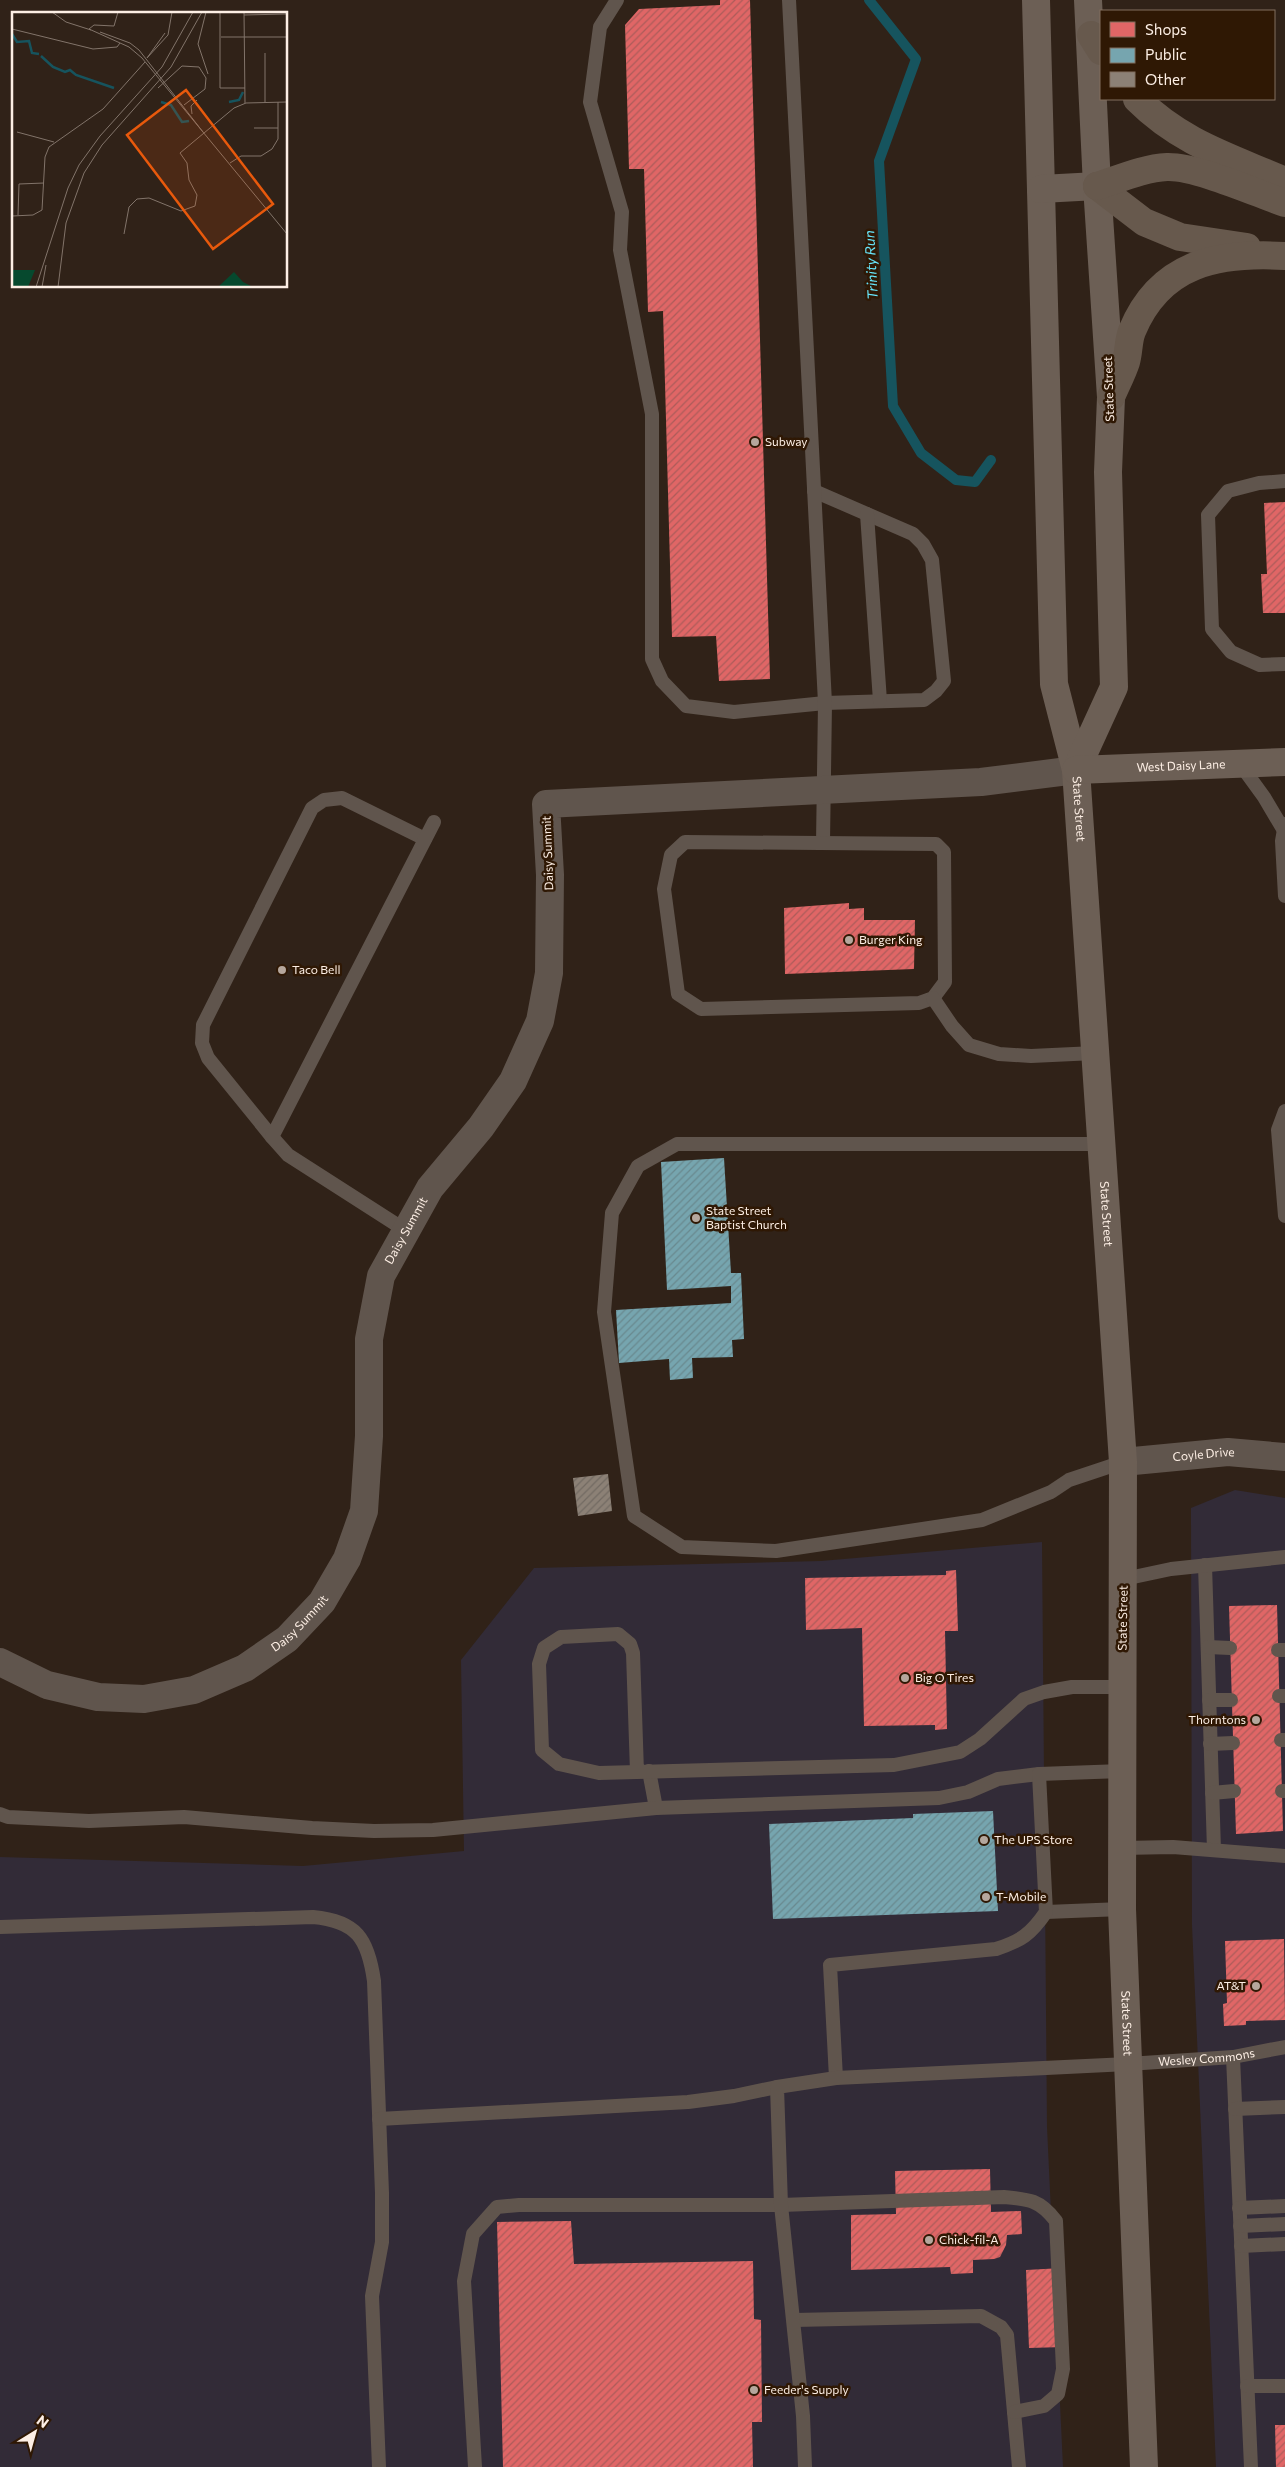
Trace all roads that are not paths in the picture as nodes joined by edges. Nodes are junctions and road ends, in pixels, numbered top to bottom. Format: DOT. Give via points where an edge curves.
graph roads {
  1 [pos="617,0"];
  2 [pos="790,0"];
  3 [pos="1036,0"];
  4 [pos="1088,0"];
  5 [pos="1096,43"];
  6 [pos="1138,100"];
  7 [pos="1285,181"];
  8 [pos="1097,186"];
  9 [pos="1041,189"];
  10 [pos="1285,203"];
  11 [pos="1285,255"];
  12 [pos="1111,397"];
  13 [pos="1285,481"];
  14 [pos="814,491"];
  15 [pos="867,514"];
  16 [pos="1285,664"];
  17 [pos="880,701"];
  18 [pos="825,703"];
  19 [pos="1285,762"];
  20 [pos="1240,764"];
  21 [pos="1076,770"];
  22 [pos="825,790"];
  23 [pos="434,822"];
  24 [pos="1284,826"];
  25 [pos="425,839"];
  26 [pos="823,843"];
  27 [pos="1285,896"];
  28 [pos="934,998"];
  29 [pos="1095,1053"];
  30 [pos="1285,1112"];
  31 [pos="272,1137"];
  32 [pos="1101,1144"];
  33 [pos="1285,1216"];
  34 [pos="405,1230"];
  35 [pos="1285,1457"];
  36 [pos="1123,1462"];
  37 [pos="1285,1556"];
  38 [pos="1205,1565"];
  39 [pos="1124,1579"];
  40 [pos="1208,1647"];
  41 [pos="1230,1648"];
  42 [pos="0,1662"];
  43 [pos="1122,1687"];
  44 [pos="1209,1700"];
  45 [pos="1231,1700"];
  46 [pos="1233,1743"];
  47 [pos="1210,1744"];
  48 [pos="1122,1771"];
  49 [pos="643,1772"];
  50 [pos="1039,1774"];
  51 [pos="1234,1791"];
  52 [pos="1212,1793"];
  53 [pos="656,1808"];
  54 [pos="0,1814"];
  55 [pos="1122,1848"];
  56 [pos="1214,1850"];
  57 [pos="1285,1856"];
  58 [pos="1122,1909"];
  59 [pos="1046,1912"];
  60 [pos="0,1927"];
  61 [pos="1285,2047"];
  62 [pos="1233,2057"];
  63 [pos="1128,2064"];
  64 [pos="836,2078"];
  65 [pos="776,2087"];
  66 [pos="1285,2107"];
  67 [pos="1235,2109"];
  68 [pos="379,2119"];
  69 [pos="781,2205"];
  70 [pos="1285,2206"];
  71 [pos="1240,2208"];
  72 [pos="1285,2224"];
  73 [pos="1240,2226"];
  74 [pos="1285,2244"];
  75 [pos="1241,2246"];
  76 [pos="794,2320"];
  77 [pos="1247,2386"];
  78 [pos="1285,2386"];
  79 [pos="1014,2412"];
  80 [pos="379,2467"];
  81 [pos="475,2467"];
  82 [pos="805,2467"];
  83 [pos="1019,2467"];
  84 [pos="1144,2467"];
  85 [pos="1251,2467"];
  1 -- 18 [label="lane" via="600,27 590,102 622,212 620,250 652,414 652,659 662,681 686,706 734,712"];
  2 -- 14 [label="lane"];
  3 -- 9 [label="main road, State Street"];
  4 -- 5 [label="main road, State Street"];
  5 -- 8 [label="main road, State Street"];
  6 -- 7 [label="highway" via="1171,129 1202,147"];
  8 -- 9 [label="main road"];
  8 -- 10 [label="highway" via="1168,167 1203,174"];
  8 -- 11 [label="highway" via="1144,222 1180,237"];
  8 -- 12 [label="main road, State Street"];
  9 -- 21 [label="main road, State Street" via="1054,684"];
  11 -- 12 [label="highway" via="1230,256 1184,270 1165,284 1146,305 1131,333 1127,360"];
  12 -- 21 [label="main road, State Street" via="1108,472 1114,687"];
  13 -- 16 [label="lane" via="1259,483 1228,491 1208,515 1212,629 1231,652 1260,665"];
  14 -- 15 [label="lane"];
  14 -- 18 [label="lane"];
  15 -- 17 [label="lane"];
  15 -- 17 [label="lane" via="913,534 932,560 944,681 924,700"];
  17 -- 18 [label="lane"];
  18 -- 22 [label="lane"];
  19 -- 20 [label="main road, West Daisy Lane"];
  20 -- 21 [label="main road, West Daisy Lane"];
  20 -- 24 [label="lane"];
  21 -- 22 [label="street" via="981,782"];
  21 -- 29 [label="main road, State Street"];
  22 -- 26 [label="lane"];
  22 -- 34 [label="street, Daisy Summit" via="546,804 550,874 549,973 540,1021 513,1081 482,1127 430,1188"];
  23 -- 25 [label="lane"];
  24 -- 27 [label="lane"];
  25 -- 31 [label="lane"];
  25 -- 31 [label="lane" via="342,798 324,800 312,808 203,1026 202,1043 208,1058"];
  26 -- 28 [label="lane" via="936,844 944,852 946,982"];
  26 -- 28 [label="lane" via="685,842 671,855 664,889 678,994 701,1009 919,1003"];
  28 -- 29 [label="lane" via="969,1045 999,1054"];
  29 -- 32 [label="main road, State Street"];
  30 -- 33 [label="lane" via="1278,1130"];
  31 -- 34 [label="lane" via="288,1155"];
  32 -- 36 [label="main road, State Street"];
  32 -- 36 [label="lane" via="676,1144 638,1166 612,1213 604,1312 634,1516 682,1547 776,1551 982,1520 1051,1492 1069,1480"];
  34 -- 42 [label="street, Daisy Summit" via="381,1276 369,1339 369,1436 364,1511 347,1559 322,1602 287,1639 246,1668 194,1690 144,1699 98,1697 47,1685"];
  35 -- 36 [label="street, Coyle Drive" via="1228,1452"];
  36 -- 39 [label="main road, State Street"];
  37 -- 38 [label="lane"];
  38 -- 39 [label="lane"];
  38 -- 40 [label="lane"];
  39 -- 43 [label="main road, State Street"];
  40 -- 41 [label="lane"];
  40 -- 44 [label="lane"];
  43 -- 48 [label="main road, State Street"];
  43 -- 49 [label="lane" via="1072,1687 1044,1692 1024,1699 980,1739 960,1752 894,1765"];
  44 -- 45 [label="lane"];
  44 -- 47 [label="lane"];
  46 -- 47 [label="lane"];
  47 -- 52 [label="lane"];
  48 -- 50 [label="lane"];
  48 -- 55 [label="main road, State Street"];
  49 -- 49 [label="lane" via="599,1773 559,1764 542,1750 539,1664 544,1648 561,1637 618,1634 630,1644"];
  49 -- 53 [label="lane"];
  50 -- 53 [label="lane" via="998,1779 968,1792 939,1798"];
  50 -- 59 [label="lane"];
  51 -- 52 [label="lane"];
  52 -- 56 [label="lane"];
  53 -- 54 [label="lane" via="507,1824 374,1831 184,1817 89,1821"];
  55 -- 56 [label="lane"];
  55 -- 58 [label="main road, State Street"];
  56 -- 57 [label="lane"];
  58 -- 59 [label="lane"];
  58 -- 63 [label="main road, State Street"];
  59 -- 64 [label="lane" via="1033,1931 996,1949 830,1965"];
  60 -- 68 [label="lane" via="313,1917 335,1919 356,1932 371,1957"];
  61 -- 62 [label="lane, Wesley Commons"];
  62 -- 63 [label="lane, Wesley Commons"];
  62 -- 67 [label="lane"];
  63 -- 64 [label="lane, Wesley Commons"];
  63 -- 84 [label="main road, State Street"];
  64 -- 65 [label="lane, Wesley Commons"];
  65 -- 68 [label="lane, Wesley Commons" via="688,2102"];
  65 -- 69 [label="lane"];
  66 -- 67 [label="lane"];
  67 -- 71 [label="lane"];
  68 -- 80 [label="lane" via="382,2242 372,2296"];
  69 -- 76 [label="lane"];
  69 -- 79 [label="lane" via="1004,2198 1028,2199 1046,2208 1056,2221 1063,2370 1058,2394 1044,2406"];
  69 -- 81 [label="lane" via="497,2207 472,2234 464,2281"];
  70 -- 71 [label="lane"];
  71 -- 73 [label="lane"];
  72 -- 73 [label="lane"];
  73 -- 75 [label="lane"];
  74 -- 75 [label="lane"];
  75 -- 77 [label="lane"];
  76 -- 79 [label="lane" via="981,2316 1001,2327 1008,2335"];
  76 -- 82 [label="lane" via="804,2416"];
  77 -- 78 [label="lane"];
  77 -- 85 [label="lane"];
  79 -- 83 [label="lane"];
}
